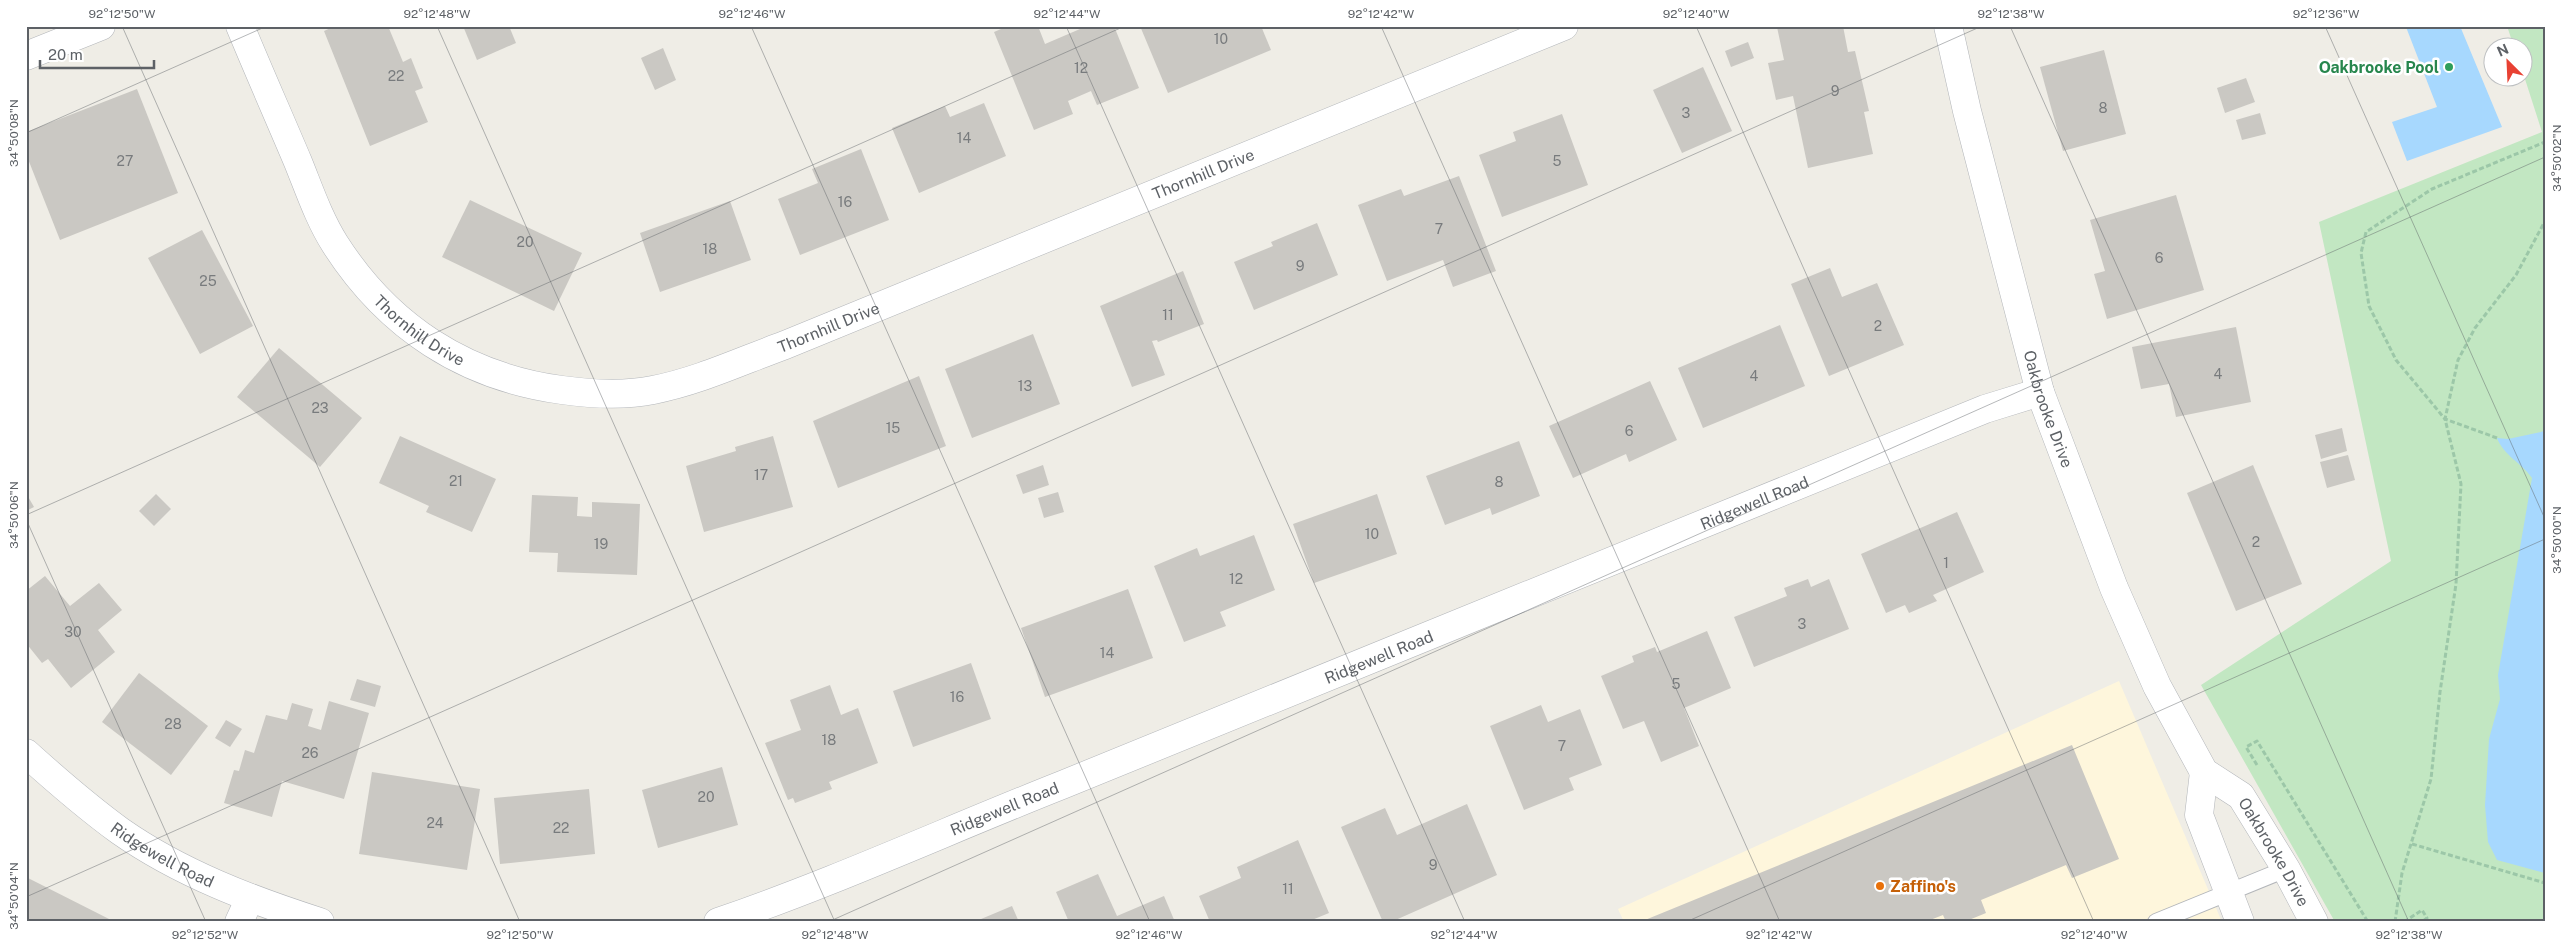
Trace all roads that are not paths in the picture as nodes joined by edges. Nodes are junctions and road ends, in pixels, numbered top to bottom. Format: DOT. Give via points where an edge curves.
graph roads {
  1 [pos="101,26"];
  2 [pos="240,26"];
  3 [pos="1564,26"];
  4 [pos="1948,26"];
  5 [pos="26,56"];
  6 [pos="2040,392"];
  7 [pos="26,754"];
  8 [pos="2204,772"];
  9 [pos="2286,869"];
  10 [pos="2228,892"];
  11 [pos="244,910"];
  12 [pos="320,922"];
  13 [pos="718,922"];
  14 [pos="2156,922"];
  15 [pos="2240,922"];
  16 [pos="2314,922"];
  1 -- 5 [label="street"];
  2 -- 3 [label="street, Thornhill Drive" via="334,243 356,274 394,316 440,350 491,374 529,386 590,394 650,390 690,381"];
  4 -- 6 [label="street, Oakbrooke Drive"];
  6 -- 8 [label="street, Oakbrooke Drive" via="2114,588 2157,686"];
  6 -- 13 [label="street, Ridgewell Road" via="1985,409 1243,713 786,898"];
  7 -- 11 [label="street, Ridgewell Road" via="121,831"];
  8 -- 9 [label="street, Oakbrooke Drive" via="2241,796"];
  8 -- 10 [label="street" via="2199,815"];
  9 -- 10 [label="lane"];
  9 -- 16 [label="street, Oakbrooke Drive"];
  10 -- 14 [label="lane"];
  10 -- 15 [label="street"];
  11 -- 12 [label="street, Ridgewell Road"];
}
